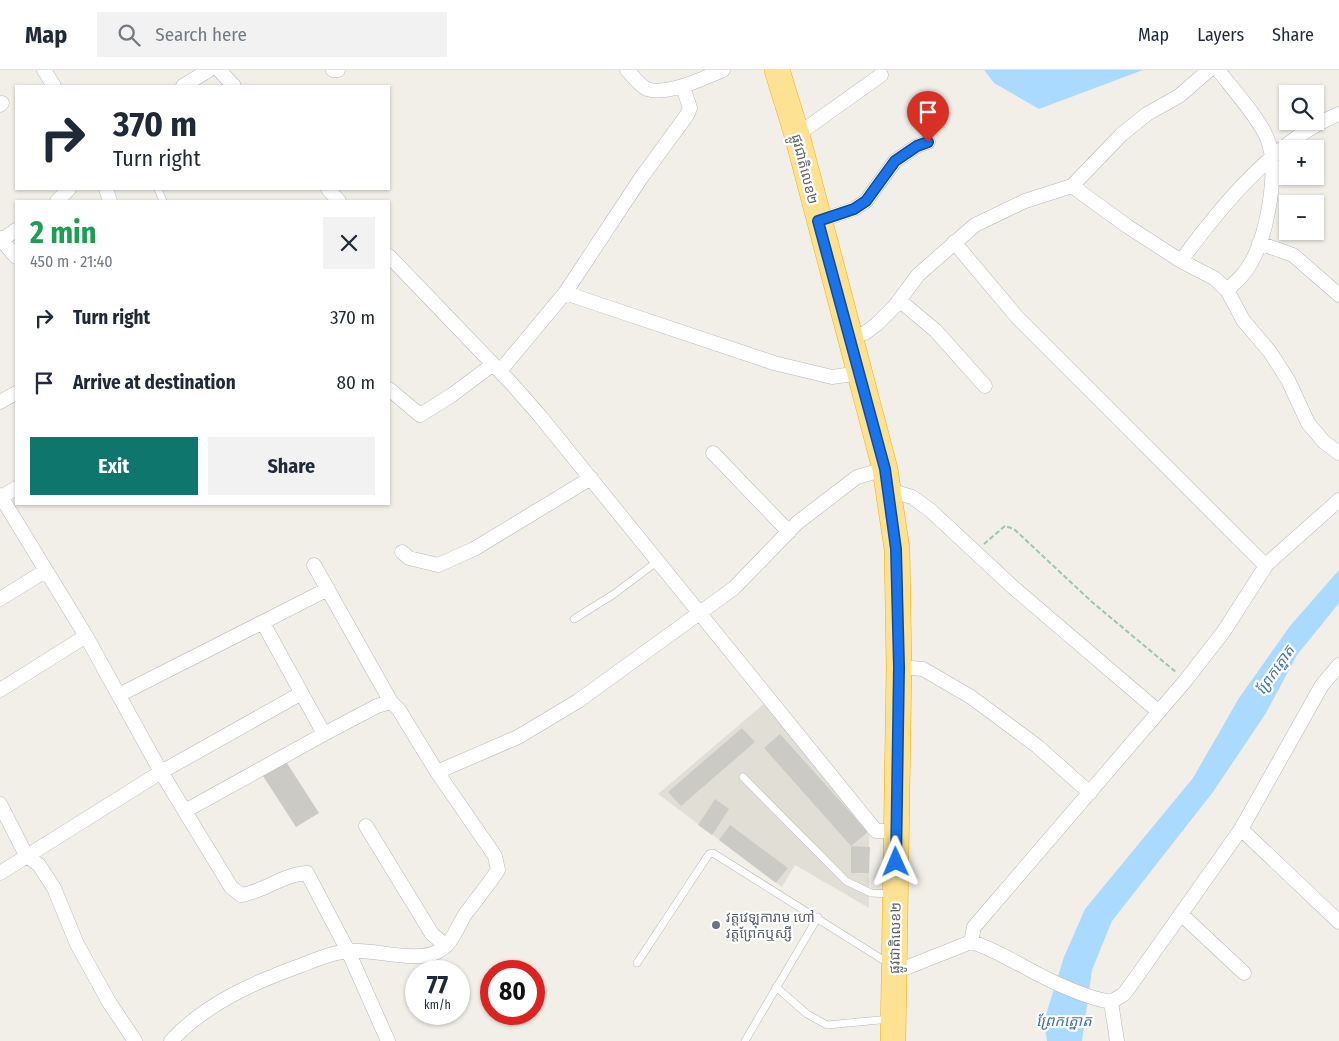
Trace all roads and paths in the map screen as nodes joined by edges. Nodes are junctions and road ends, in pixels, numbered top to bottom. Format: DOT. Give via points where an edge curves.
graph roads {
  1 [pos="44,70"];
  2 [pos="209,70"];
  3 [pos="219,70"];
  4 [pos="333,70"];
  5 [pos="338,70"];
  6 [pos="626,70"];
  7 [pos="723,70"];
  8 [pos="777,70"];
  9 [pos="1209,70"];
  10 [pos="1218,70"];
  11 [pos="881,74"];
  12 [pos="53,85"];
  13 [pos="185,85"];
  14 [pos="233,85"];
  15 [pos="685,93"];
  16 [pos="1339,114"];
  17 [pos="797,136"];
  18 [pos="928,142"];
  19 [pos="1272,160"];
  20 [pos="1072,186"];
  21 [pos="68,190"];
  22 [pos="329,190"];
  23 [pos="58,200"];
  24 [pos="338,200"];
  25 [pos="818,221"];
  26 [pos="15,231"];
  27 [pos="1,240"];
  28 [pos="954,242"];
  29 [pos="1259,243"];
  30 [pos="15,256"];
  31 [pos="390,257"];
  32 [pos="1181,261"];
  33 [pos="1227,290"];
  34 [pos="565,294"];
  35 [pos="1339,295"];
  36 [pos="899,300"];
  37 [pos="850,336"];
  38 [pos="496,368"];
  39 [pos="860,373"];
  40 [pos="985,386"];
  41 [pos="390,390"];
  42 [pos="15,393"];
  43 [pos="0,402"];
  44 [pos="713,453"];
  45 [pos="1339,453"];
  46 [pos="591,478"];
  47 [pos="887,479"];
  48 [pos="15,489"];
  49 [pos="0,497"];
  50 [pos="1339,500"];
  51 [pos="789,532"];
  52 [pos="976,551"];
  53 [pos="402,552"];
  54 [pos="658,561"];
  55 [pos="1267,564"];
  56 [pos="314,565"];
  57 [pos="45,571"];
  58 [pos="328,589"];
  59 [pos="0,599"];
  60 [pos="701,613"];
  61 [pos="574,619"];
  62 [pos="263,623"];
  63 [pos="86,636"];
  64 [pos="1339,665"];
  65 [pos="899,667"];
  66 [pos="1186,680"];
  67 [pos="0,690"];
  68 [pos="300,694"];
  69 [pos="118,695"];
  70 [pos="391,702"];
  71 [pos="1159,712"];
  72 [pos="324,734"];
  73 [pos="161,772"];
  74 [pos="438,772"];
  75 [pos="743,777"];
  76 [pos="1090,793"];
  77 [pos="0,804"];
  78 [pos="185,811"];
  79 [pos="366,826"];
  80 [pos="1241,829"];
  81 [pos="895,831"];
  82 [pos="26,855"];
  83 [pos="0,873"];
  84 [pos="896,894"];
  85 [pos="1182,915"];
  86 [pos="818,917"];
  87 [pos="1339,922"];
  88 [pos="971,942"];
  89 [pos="446,946"];
  90 [pos="348,951"];
  91 [pos="637,963"];
  92 [pos="895,968"];
  93 [pos="1244,973"];
  94 [pos="776,987"];
  95 [pos="1104,1001"];
  96 [pos="893,1030"];
  97 [pos="135,1041"];
  98 [pos="171,1041"];
  99 [pos="388,1041"];
  100 [pos="745,1041"];
  101 [pos="1117,1041"];
  1 -- 12 [label="street"];
  2 -- 13 [label="street"];
  3 -- 14 [label="street"];
  4 -- 5 [label="street"];
  6 -- 7 [label="street" via="646,89 659,90 690,83"];
  8 -- 17 [label="highway, ផ្លូវជាតិលេខ២"];
  9 -- 20 [label="street" via="1179,96 1147,114 1122,134"];
  10 -- 19 [label="street" via="1267,138"];
  11 -- 17 [label="street"];
  15 -- 34 [label="street" via="690,108 687,115 641,178"];
  16 -- 19 [label="street" via="1322,121"];
  17 -- 25 [label="highway, ផ្លូវជាតិលេខ២"];
  18 -- 25 [label="street" via="895,161 866,201 854,209"];
  19 -- 29 [label="street" via="1269,208"];
  19 -- 32 [label="street" via="1230,196"];
  20 -- 28 [label="street" via="1004,209 975,225"];
  20 -- 32 [label="street"];
  21 -- 23 [label="street"];
  22 -- 24 [label="street"];
  25 -- 37 [label="highway, ផ្លូវជាតិលេខ២"];
  26 -- 27 [label="street"];
  27 -- 30 [label="street"];
  28 -- 36 [label="street" via="918,275"];
  28 -- 55 [label="street" via="1017,317 1071,374"];
  29 -- 33 [label="street" via="1240,279"];
  29 -- 35 [label="street" via="1293,255"];
  31 -- 38 [label="street"];
  32 -- 33 [label="street" via="1214,278"];
  33 -- 45 [label="street" via="1243,320 1288,380 1308,423 1324,442"];
  34 -- 38 [label="street"];
  34 -- 39 [label="street" via="774,362 832,377"];
  36 -- 37 [label="street" via="865,333"];
  36 -- 40 [label="street" via="936,331"];
  37 -- 39 [label="highway, ផ្លូវជាតិលេខ២"];
  38 -- 41 [label="street" via="420,415"];
  38 -- 46 [label="street"];
  39 -- 47 [label="highway, ផ្លូវជាតិលេខ២"];
  42 -- 43 [label="street"];
  44 -- 51 [label="street"];
  46 -- 53 [label="street" via="474,549 438,565 409,558"];
  46 -- 54 [label="street"];
  47 -- 51 [label="street" via="857,477"];
  47 -- 52 [label="street"];
  47 -- 65 [label="highway, ផ្លូវជាតិលេខ២" via="896,549"];
  48 -- 49 [label="street"];
  49 -- 57 [label="street"];
  50 -- 55 [label="street"];
  51 -- 60 [label="street" via="734,588"];
  52 -- 66 [label="path" via="1005,526 1014,529 1092,602"];
  52 -- 71 [label="street" via="1014,588"];
  54 -- 60 [label="street"];
  54 -- 61 [label="lane"];
  55 -- 66 [label="street" via="1224,631"];
  56 -- 58 [label="street"];
  57 -- 59 [label="street"];
  57 -- 63 [label="street"];
  58 -- 62 [label="street"];
  58 -- 70 [label="street"];
  60 -- 74 [label="street" via="578,701 518,737"];
  60 -- 81 [label="street" via="876,831"];
  62 -- 68 [label="street"];
  62 -- 69 [label="street"];
  63 -- 67 [label="street"];
  63 -- 69 [label="street"];
  64 -- 80 [label="street" via="1322,684"];
  65 -- 76 [label="street" via="923,669 971,697 1037,746"];
  65 -- 81 [label="highway, ផ្លូវជាតិលេខ២"];
  66 -- 71 [label="street"];
  68 -- 72 [label="street"];
  68 -- 73 [label="street"];
  69 -- 73 [label="street"];
  70 -- 72 [label="street" via="376,706"];
  70 -- 74 [label="street"];
  71 -- 76 [label="street"];
  72 -- 78 [label="street"];
  73 -- 78 [label="street"];
  73 -- 82 [label="street"];
  74 -- 89 [label="street" via="498,864 498,870"];
  75 -- 84 [label="lane" via="846,881 871,893"];
  76 -- 88 [label="street" via="974,927"];
  77 -- 82 [label="street"];
  78 -- 90 [label="street" via="231,887 240,895 250,894 293,874 307,873"];
  79 -- 89 [label="street" via="432,934"];
  80 -- 85 [label="street"];
  80 -- 87 [label="street"];
  81 -- 84 [label="highway, ផ្លូវជាតិលេខ២"];
  82 -- 83 [label="street"];
  82 -- 97 [label="street" via="40,865 54,888 77,944"];
  84 -- 92 [label="highway, ផ្លូវជាតិលេខ២"];
  85 -- 93 [label="street"];
  85 -- 95 [label="street" via="1124,994"];
  86 -- 91 [label="lane" via="713,853 709,854"];
  86 -- 92 [label="lane"];
  86 -- 94 [label="lane"];
  88 -- 92 [label="street" via="908,967"];
  88 -- 95 [label="street"];
  89 -- 90 [label="street" via="423,956"];
  90 -- 98 [label="street" via="252,984 208,1010"];
  90 -- 99 [label="street"];
  92 -- 96 [label="highway, ផ្លូវជាតិលេខ២"];
  94 -- 96 [label="lane" via="807,1014 827,1025"];
  94 -- 100 [label="lane"];
  95 -- 101 [label="street"];
}
